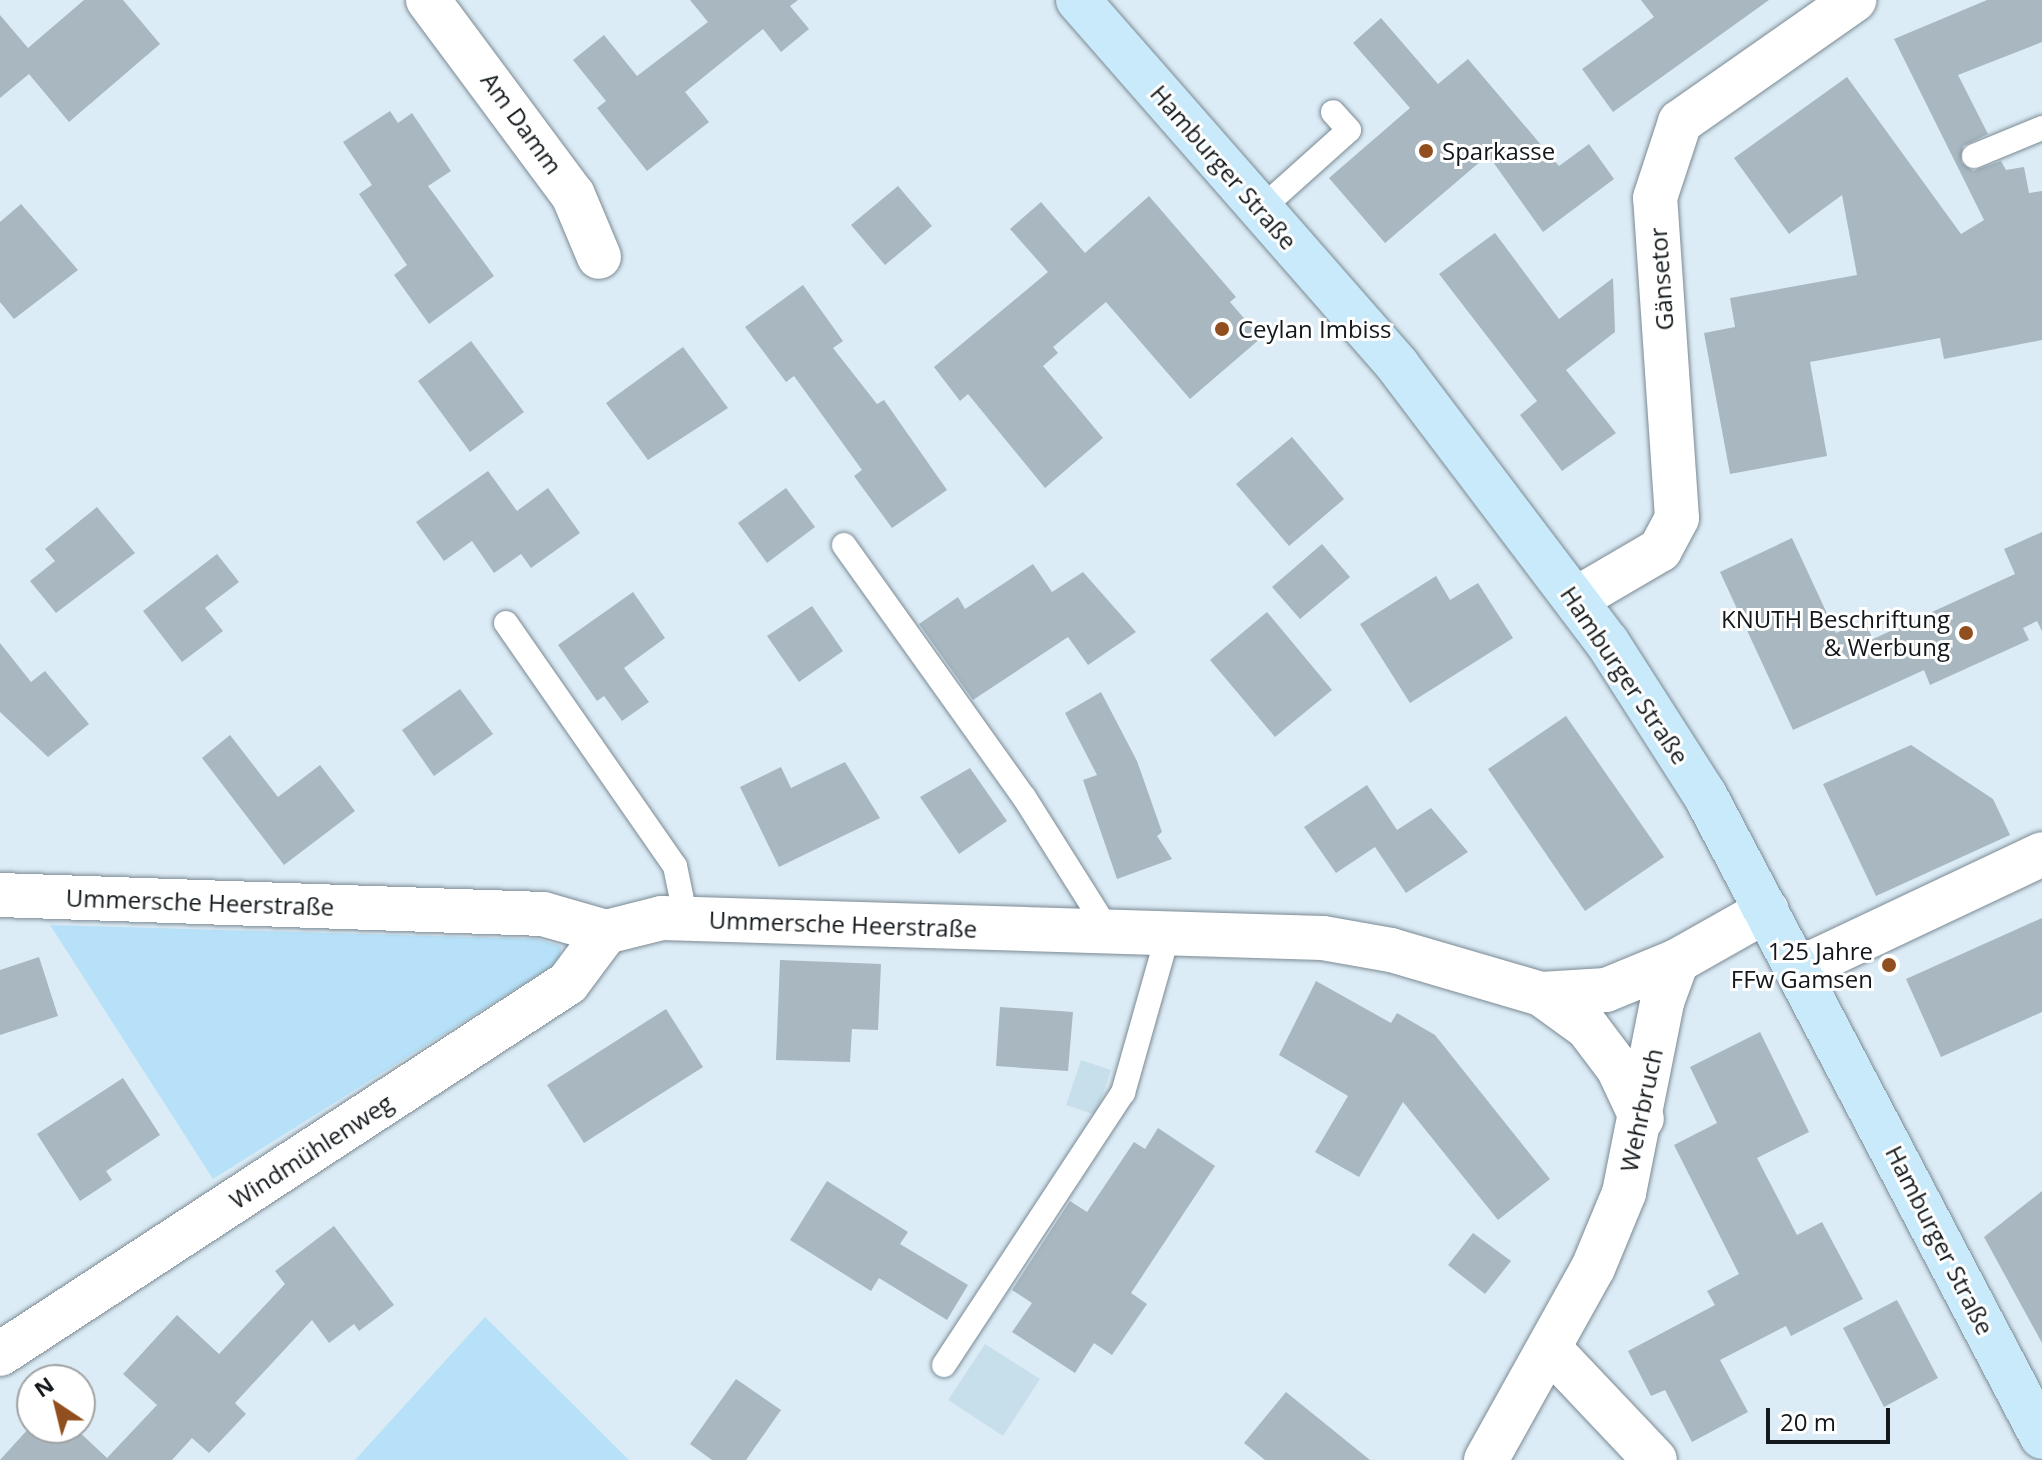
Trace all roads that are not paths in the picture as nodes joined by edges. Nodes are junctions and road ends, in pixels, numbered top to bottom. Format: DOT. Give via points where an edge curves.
graph roads {
  1 [pos="428,0"];
  2 [pos="1078,0"];
  3 [pos="1854,0"];
  4 [pos="1333,112"];
  5 [pos="2042,128"];
  6 [pos="1974,156"];
  7 [pos="1261,209"];
  8 [pos="599,257"];
  9 [pos="844,545"];
  10 [pos="1576,599"];
  11 [pos="506,623"];
  12 [pos="2042,854"];
  13 [pos="0,895"];
  14 [pos="1767,910"];
  15 [pos="686,919"];
  16 [pos="606,932"];
  17 [pos="1109,932"];
  18 [pos="1168,934"];
  19 [pos="1677,961"];
  20 [pos="1797,970"];
  21 [pos="1541,994"];
  22 [pos="1642,1119"];
  23 [pos="1549,1348"];
  24 [pos="0,1354"];
  25 [pos="944,1365"];
  26 [pos="2042,1437"];
  27 [pos="1486,1460"];
  28 [pos="1655,1460"];
  1 -- 8 [label="street, Am Damm" via="573,195"];
  2 -- 7 [label="street, Hamburger Straße"];
  3 -- 10 [label="street, Gänsetor" via="1680,122 1655,198 1677,518 1660,550"];
  4 -- 7 [label="lane" via="1349,130"];
  5 -- 6 [label="lane"];
  7 -- 10 [label="street, Hamburger Straße" via="1408,378"];
  9 -- 17 [label="lane" via="1024,797"];
  10 -- 14 [label="street, Hamburger Straße" via="1705,795"];
  11 -- 15 [label="lane" via="675,866"];
  12 -- 20 [label="street"];
  13 -- 16 [label="street, Ummersche Heerstraße" via="543,914"];
  14 -- 19 [label="street"];
  14 -- 20 [label="street, Hamburger Straße"];
  15 -- 16 [label="street, Ummersche Heerstraße" via="662,918"];
  15 -- 17 [label="street, Ummersche Heerstraße"];
  16 -- 24 [label="street, Windmühlenweg" via="568,983"];
  17 -- 18 [label="street, Ummersche Heerstraße"];
  18 -- 21 [label="street, Ummersche Heerstraße" via="1323,938 1391,950"];
  18 -- 25 [label="lane" via="1123,1093"];
  19 -- 21 [label="street, Ummersche Heerstraße" via="1606,990"];
  19 -- 22 [label="street, Wehrbruch" via="1662,1002"];
  20 -- 26 [label="street, Hamburger Straße"];
  21 -- 22 [label="street" via="1587,1027 1618,1068"];
  22 -- 23 [label="street, Wehrbruch" via="1619,1205"];
  23 -- 27 [label="street, Wehrbruch"];
  23 -- 28 [label="street"];
}
